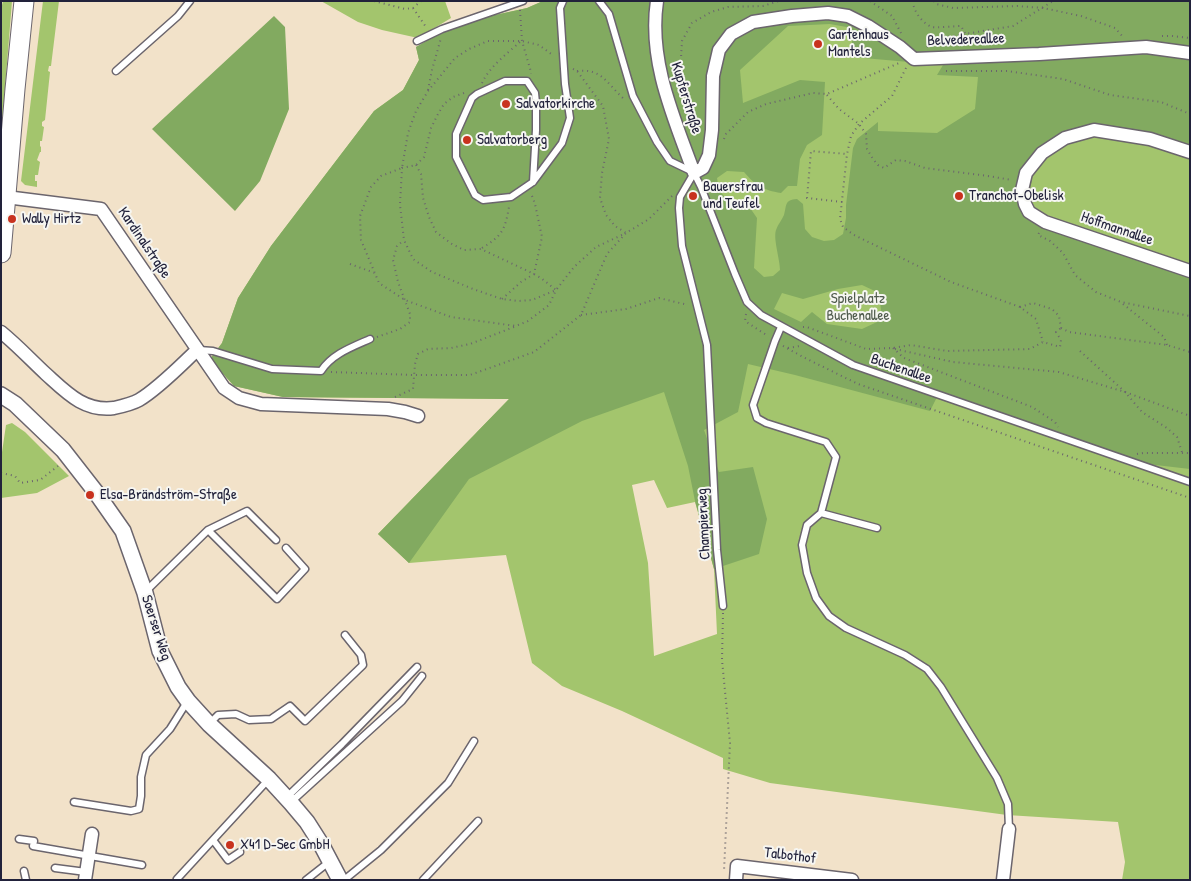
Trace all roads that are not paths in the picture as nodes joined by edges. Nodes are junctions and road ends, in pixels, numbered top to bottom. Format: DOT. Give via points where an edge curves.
graph roads {
  1 [pos="24,1"];
  2 [pos="190,1"];
  3 [pos="563,1"];
  4 [pos="599,1"];
  5 [pos="657,1"];
  6 [pos="521,2"];
  7 [pos="417,41"];
  8 [pos="1190,53"];
  9 [pos="116,71"];
  10 [pos="1190,152"];
  11 [pos="694,173"];
  12 [pos="530,184"];
  13 [pos="6,197"];
  14 [pos="1,253"];
  15 [pos="1190,271"];
  16 [pos="781,327"];
  17 [pos="1,332"];
  18 [pos="370,339"];
  19 [pos="198,350"];
  20 [pos="1,396"];
  21 [pos="418,416"];
  22 [pos="1190,482"];
  23 [pos="821,513"];
  24 [pos="878,528"];
  25 [pos="208,530"];
  26 [pos="276,540"];
  27 [pos="286,548"];
  28 [pos="145,593"];
  29 [pos="724,606"];
  30 [pos="345,635"];
  31 [pos="417,667"];
  32 [pos="422,676"];
  33 [pos="188,701"];
  34 [pos="209,724"];
  35 [pos="474,741"];
  36 [pos="269,779"];
  37 [pos="288,800"];
  38 [pos="74,802"];
  39 [pos="478,821"];
  40 [pos="1009,828"];
  41 [pos="92,834"];
  42 [pos="19,839"];
  43 [pos="213,840"];
  44 [pos="240,852"];
  45 [pos="89,855"];
  46 [pos="330,861"];
  47 [pos="142,865"];
  48 [pos="55,868"];
  49 [pos="24,871"];
  50 [pos="86,876"];
  51 [pos="26,880"];
  52 [pos="178,880"];
  53 [pos="306,880"];
  54 [pos="342,880"];
  55 [pos="423,880"];
  56 [pos="736,880"];
  57 [pos="852,880"];
  58 [pos="1003,880"];
  1 -- 13 [label="main road"];
  2 -- 9 [label="lane" via="178,16"];
  3 -- 12 [label="lane" via="560,8 564,84 570,118 562,143"];
  4 -- 11 [label="lane" via="609,14 633,96 657,142 670,161"];
  5 -- 11 [label="street, Kupferstraße" via="657,58 666,97"];
  6 -- 7 [label="lane"];
  8 -- 11 [label="street, Belvedereallee" via="1146,47 1039,54 918,55 848,16 792,16 753,22 731,34 719,50 713,76 709,155 703,168"];
  10 -- 15 [label="street, Hoffmannallee" via="1150,139 1094,130 1065,138 1042,153 1026,173 1023,186 1024,204 1029,212 1045,222"];
  11 -- 16 [label="lane, Buchenallee" via="747,302"];
  11 -- 29 [label="lane, Champierweg" via="680,197 679,208 682,246 707,345 717,550"];
  12 -- 12 [label="lane" via="536,130 535,93 527,81 505,81 474,96 456,134 456,157 475,195 483,200 511,197"];
  13 -- 14 [label="main road"];
  13 -- 19 [label="street, Kardinalstraße" via="101,209"];
  16 -- 22 [label="lane, Buchenallee" via="853,365"];
  16 -- 23 [label="lane" via="753,406 757,418 766,424 826,442 836,457"];
  17 -- 19 [label="street" via="68,394 84,405 96,408 109,409 138,401"];
  18 -- 19 [label="lane" via="342,352 321,371 272,369 213,351"];
  19 -- 21 [label="street" via="224,388 240,398 261,404 388,409"];
  20 -- 28 [label="street, Soerser Weg" via="15,404 63,450 96,491 123,532"];
  23 -- 24 [label="lane"];
  23 -- 40 [label="lane" via="807,525 802,545 816,598 829,616 846,628 905,655 927,670 941,687 997,778 1008,804"];
  25 -- 26 [label="lane" via="247,511"];
  25 -- 27 [label="lane" via="277,599 305,569"];
  25 -- 28 [label="lane"];
  28 -- 33 [label="street, Soerser Weg" via="160,651"];
  30 -- 34 [label="lane" via="361,655 363,665 305,721 290,706 271,720 249,720 236,714 218,715"];
  31 -- 37 [label="lane"];
  32 -- 37 [label="lane" via="402,701"];
  33 -- 34 [label="street, Soerser Weg"];
  33 -- 38 [label="lane" via="170,729 146,755 139,809 131,811"];
  34 -- 36 [label="street, Soerser Weg"];
  35 -- 54 [label="lane" via="448,783 381,850"];
  36 -- 37 [label="street, Soerser Weg"];
  36 -- 43 [label="lane"];
  37 -- 46 [label="street, Soerser Weg" via="307,822"];
  39 -- 55 [label="lane"];
  40 -- 58 [label="street"];
  41 -- 45 [label="street"];
  42 -- 45 [label="lane" via="34,841 33,846"];
  43 -- 44 [label="lane" via="228,860"];
  43 -- 52 [label="lane"];
  45 -- 47 [label="lane"];
  45 -- 50 [label="street"];
  46 -- 53 [label="lane"];
  46 -- 54 [label="street, Soerser Weg"];
  48 -- 50 [label="lane"];
  49 -- 51 [label="lane"];
  56 -- 57 [label="street, Talbothof" via="737,866"];
}
